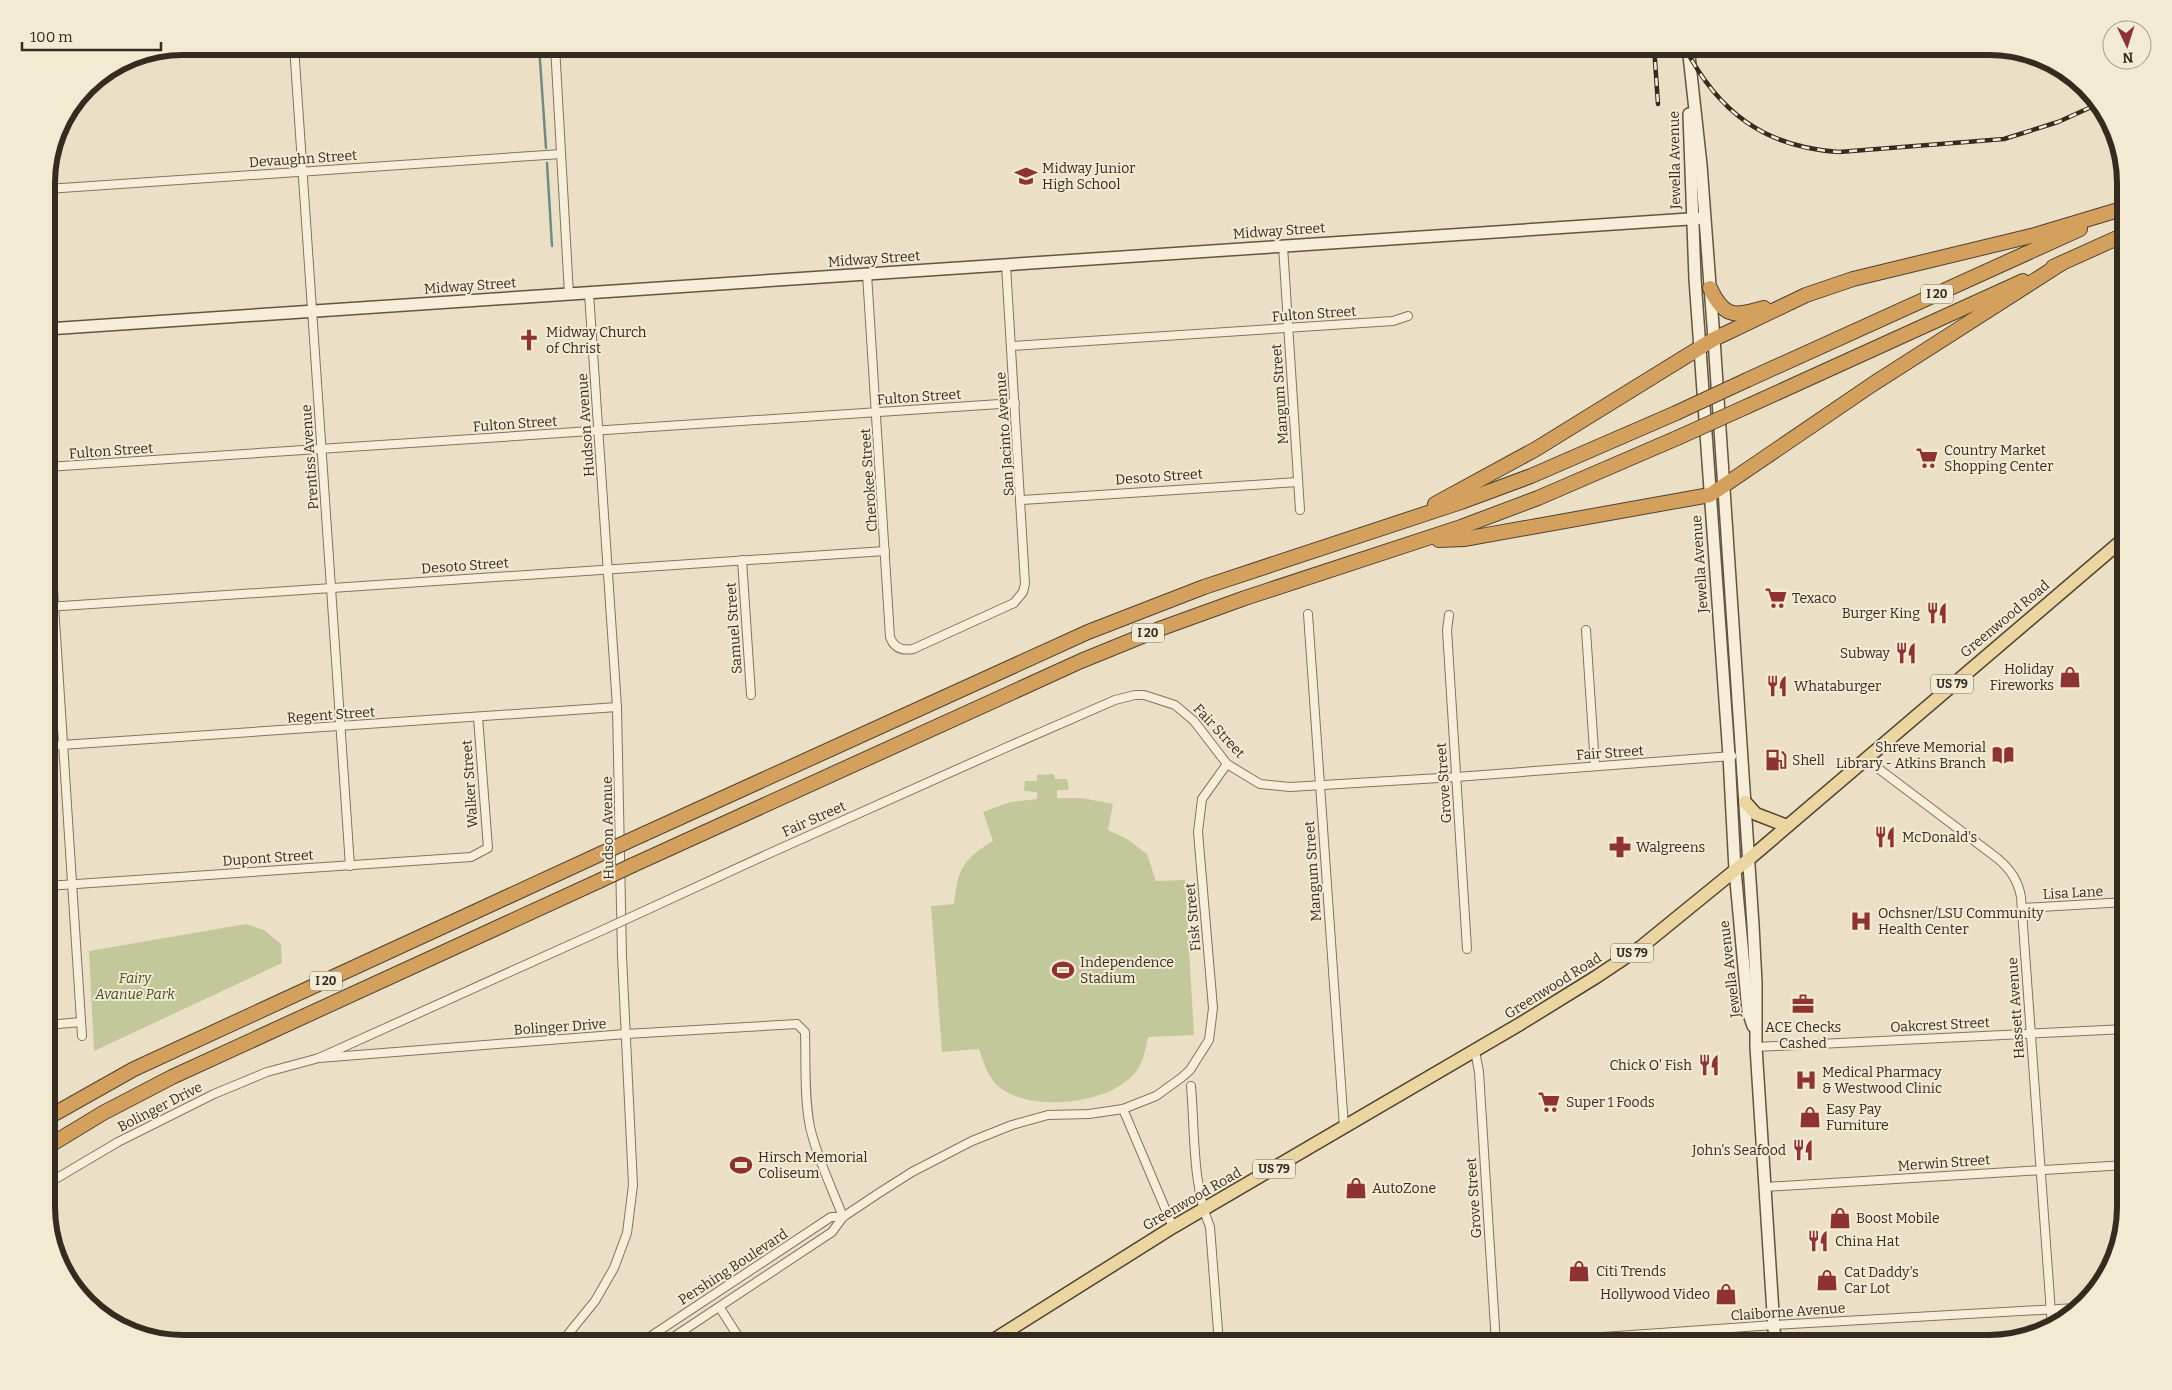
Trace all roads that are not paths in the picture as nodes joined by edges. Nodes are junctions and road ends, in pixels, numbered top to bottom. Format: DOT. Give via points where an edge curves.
graph roads {
  1 [pos="295,55"];
  2 [pos="556,55"];
  3 [pos="1689,55"];
  4 [pos="1690,78"];
  5 [pos="561,154"];
  6 [pos="303,172"];
  7 [pos="55,188"];
  8 [pos="2117,210"];
  9 [pos="2117,212"];
  10 [pos="1692,218"];
  11 [pos="1704,218"];
  12 [pos="2117,238"];
  13 [pos="1283,246"];
  14 [pos="2062,263"];
  15 [pos="1006,265"];
  16 [pos="867,274"];
  17 [pos="1710,288"];
  18 [pos="589,293"];
  19 [pos="569,294"];
  20 [pos="1806,295"];
  21 [pos="312,311"];
  22 [pos="1408,316"];
  23 [pos="55,328"];
  24 [pos="1289,328"];
  25 [pos="1714,339"];
  26 [pos="1011,346"];
  27 [pos="1700,348"];
  28 [pos="1015,403"];
  29 [pos="877,412"];
  30 [pos="598,430"];
  31 [pos="322,450"];
  32 [pos="55,466"];
  33 [pos="1298,482"];
  34 [pos="1724,487"];
  35 [pos="1710,496"];
  36 [pos="1022,500"];
  37 [pos="1300,510"];
  38 [pos="1404,521"];
  39 [pos="1421,542"];
  40 [pos="2117,545"];
  41 [pos="885,551"];
  42 [pos="742,560"];
  43 [pos="608,569"];
  44 [pos="331,588"];
  45 [pos="55,607"];
  46 [pos="1308,614"];
  47 [pos="1449,615"];
  48 [pos="1586,630"];
  49 [pos="900,650"];
  50 [pos="55,660"];
  51 [pos="751,695"];
  52 [pos="617,707"];
  53 [pos="478,718"];
  54 [pos="341,727"];
  55 [pos="55,745"];
  56 [pos="63,745"];
  57 [pos="1742,755"];
  58 [pos="1729,756"];
  59 [pos="1867,758"];
  60 [pos="1228,764"];
  61 [pos="1595,766"];
  62 [pos="1456,777"];
  63 [pos="1320,786"];
  64 [pos="1745,802"];
  65 [pos="1787,826"];
  66 [pos="488,848"];
  67 [pos="1749,859"];
  68 [pos="350,866"];
  69 [pos="1735,870"];
  70 [pos="72,884"];
  71 [pos="55,885"];
  72 [pos="2117,903"];
  73 [pos="2022,908"];
  74 [pos="605,929"];
  75 [pos="1467,949"];
  76 [pos="81,1022"];
  77 [pos="55,1024"];
  78 [pos="2117,1029"];
  79 [pos="2031,1032"];
  80 [pos="626,1034"];
  81 [pos="82,1036"];
  82 [pos="1756,1047"];
  83 [pos="1475,1051"];
  84 [pos="319,1058"];
  85 [pos="1190,1070"];
  86 [pos="1191,1086"];
  87 [pos="1123,1109"];
  88 [pos="55,1113"];
  89 [pos="1344,1127"];
  90 [pos="55,1142"];
  91 [pos="2117,1166"];
  92 [pos="2041,1170"];
  93 [pos="55,1179"];
  94 [pos="1765,1187"];
  95 [pos="1204,1210"];
  96 [pos="844,1217"];
  97 [pos="1173,1228"];
  98 [pos="720,1308"];
  99 [pos="2066,1308"];
  100 [pos="2050,1309"];
  101 [pos="2051,1319"];
  102 [pos="1774,1325"];
  103 [pos="567,1335"];
  104 [pos="653,1335"];
  105 [pos="677,1335"];
  106 [pos="737,1335"];
  107 [pos="1001,1335"];
  108 [pos="1217,1335"];
  109 [pos="1495,1335"];
  110 [pos="1630,1335"];
  111 [pos="1775,1335"];
  1 -- 6 [label="street, Prentiss Avenue"];
  2 -- 5 [label="street"];
  3 -- 4 [label="main road, Jewella Avenue"];
  4 -- 10 [label="main road, Jewella Avenue" via="1688,150"];
  4 -- 11 [label="main road, Jewella Avenue"];
  5 -- 6 [label="street, Devaughn Street"];
  5 -- 19 [label="street"];
  6 -- 7 [label="street, Devaughn Street"];
  6 -- 21 [label="street, Prentiss Avenue"];
  8 -- 20 [label="highway" via="2035,235 1853,279"];
  9 -- 38 [label="highway, I 20, bridge" via="1531,476"];
  10 -- 11 [label="main road, Midway Street"];
  10 -- 13 [label="main road, Midway Street"];
  10 -- 27 [label="main road, Jewella Avenue"];
  11 -- 17 [label="main road, Jewella Avenue"];
  12 -- 14 [label="highway, I 20"];
  13 -- 15 [label="main road, Midway Street"];
  13 -- 24 [label="street, Mangum Street"];
  14 -- 34 [label="highway" via="1882,379"];
  14 -- 39 [label="highway, I 20, bridge" via="1678,438 1538,498"];
  15 -- 16 [label="main road, Midway Street"];
  15 -- 26 [label="street, San Jacinto Avenue"];
  16 -- 18 [label="main road, Midway Street"];
  16 -- 29 [label="street, Cherokee Street"];
  17 -- 20 [label="highway" via="1719,305 1734,314 1759,310"];
  17 -- 25 [label="main road, Jewella Avenue"];
  18 -- 19 [label="main road, Midway Street"];
  18 -- 30 [label="street, Hudson Avenue"];
  19 -- 21 [label="main road, Midway Street"];
  20 -- 25 [label="highway"];
  21 -- 23 [label="main road, Midway Street"];
  21 -- 31 [label="street, Prentiss Avenue"];
  22 -- 24 [label="street, Fulton Street" via="1393,321"];
  24 -- 26 [label="street, Fulton Street"];
  24 -- 33 [label="street, Mangum Street"];
  25 -- 27 [label="highway"];
  25 -- 34 [label="main road, Jewella Avenue"];
  26 -- 28 [label="street, San Jacinto Avenue"];
  27 -- 35 [label="main road, Jewella Avenue"];
  27 -- 38 [label="highway" via="1536,449"];
  28 -- 29 [label="street, Fulton Street"];
  28 -- 36 [label="street, San Jacinto Avenue"];
  29 -- 30 [label="street, Fulton Street"];
  29 -- 41 [label="street, Cherokee Street"];
  30 -- 31 [label="street, Fulton Street"];
  30 -- 43 [label="street, Hudson Avenue"];
  31 -- 32 [label="street, Fulton Street"];
  31 -- 44 [label="street, Prentiss Avenue"];
  33 -- 36 [label="street, Desoto Street"];
  33 -- 37 [label="street, Mangum Street"];
  34 -- 35 [label="highway"];
  34 -- 57 [label="main road, Jewella Avenue"];
  35 -- 39 [label="highway" via="1464,538"];
  35 -- 58 [label="main road, Jewella Avenue"];
  36 -- 49 [label="street, San Jacinto Avenue" via="1025,584 1018,600 912,650"];
  38 -- 88 [label="highway, I 20, bridge" via="1204,587 1088,632 174,1050"];
  39 -- 90 [label="highway, I 20, bridge" via="1245,598 1081,661 172,1077"];
  40 -- 59 [label="main road, Greenwood Road / US 79"];
  41 -- 42 [label="street, Desoto Street"];
  41 -- 49 [label="street, Cherokee Street" via="890,638"];
  42 -- 43 [label="street, Desoto Street"];
  42 -- 51 [label="street, Samuel Street"];
  43 -- 44 [label="street, Desoto Street"];
  43 -- 52 [label="street, Hudson Avenue"];
  44 -- 45 [label="street, Desoto Street"];
  44 -- 54 [label="street, Prentiss Avenue"];
  46 -- 63 [label="street, Mangum Street"];
  47 -- 62 [label="street, Grove Street" via="1447,630"];
  48 -- 61 [label="street"];
  50 -- 56 [label="street"];
  52 -- 53 [label="street, Regent Street"];
  52 -- 80 [label="street, Hudson Avenue"];
  53 -- 54 [label="street, Regent Street"];
  53 -- 66 [label="street, Walker Street"];
  54 -- 56 [label="street, Regent Street"];
  54 -- 68 [label="street, Prentiss Avenue"];
  55 -- 56 [label="street, Regent Street"];
  56 -- 70 [label="street"];
  57 -- 58 [label="street, Fair Street"];
  57 -- 64 [label="main road, Jewella Avenue"];
  58 -- 61 [label="street, Fair Street"];
  58 -- 69 [label="main road, Jewella Avenue"];
  59 -- 65 [label="main road, Greenwood Road / US 79"];
  59 -- 73 [label="street, Hassett Avenue" via="2007,866 2019,886"];
  60 -- 63 [label="street, Fair Street" via="1260,784"];
  60 -- 74 [label="street, Fair Street, bridge" via="1194,721 1175,705 1144,695 1114,700"];
  60 -- 85 [label="street, Fisk Street" via="1202,799 1198,832 1213,1014 1208,1040"];
  61 -- 62 [label="street, Fair Street"];
  62 -- 63 [label="street, Fair Street"];
  62 -- 75 [label="street, Grove Street"];
  63 -- 89 [label="street, Mangum Street"];
  64 -- 65 [label="main road" via="1756,814"];
  64 -- 67 [label="main road, Jewella Avenue"];
  65 -- 67 [label="main road, Greenwood Road / US 79"];
  66 -- 68 [label="street, Dupont Street" via="471,857"];
  67 -- 69 [label="main road, Greenwood Road / US 79"];
  67 -- 82 [label="main road, Jewella Avenue"];
  68 -- 70 [label="street, Dupont Street"];
  69 -- 82 [label="main road, Jewella Avenue" via="1748,1011"];
  69 -- 83 [label="main road, Greenwood Road / US 79" via="1641,946"];
  70 -- 71 [label="street, Dupont Street"];
  70 -- 76 [label="street"];
  72 -- 73 [label="street, Lisa Lane"];
  73 -- 79 [label="street, Hassett Avenue"];
  74 -- 84 [label="street, Bolinger Drive"];
  76 -- 77 [label="street"];
  76 -- 81 [label="street"];
  78 -- 79 [label="street, Oakcrest Street"];
  79 -- 82 [label="street, Oakcrest Street"];
  79 -- 92 [label="street, Hassett Avenue"];
  80 -- 84 [label="street, Bolinger Drive"];
  80 -- 96 [label="street, Bolinger Drive" via="797,1024 802,1027 805,1032 810,1127"];
  80 -- 103 [label="street, Hudson Avenue" via="633,1186 630,1220 623,1247 607,1282"];
  82 -- 94 [label="main road, Jewella Avenue"];
  83 -- 89 [label="main road, Greenwood Road / US 79"];
  83 -- 109 [label="street, Grove Street"];
  84 -- 93 [label="street, Bolinger Drive" via="267,1072 214,1094 118,1142"];
  85 -- 87 [label="street, Pershing Boulevard" via="1156,1096"];
  86 -- 95 [label="street"];
  87 -- 96 [label="street, Pershing Boulevard" via="1048,1115 1012,1125 912,1172"];
  87 -- 97 [label="street"];
  89 -- 95 [label="main road, Greenwood Road / US 79"];
  91 -- 92 [label="street, Merwin Street"];
  92 -- 94 [label="street, Merwin Street"];
  92 -- 100 [label="street, Hassett Avenue"];
  94 -- 102 [label="main road, Jewella Avenue"];
  95 -- 97 [label="main road, Greenwood Road / US 79"];
  95 -- 108 [label="street" via="1210,1227"];
  96 -- 98 [label="street, Pershing Boulevard" via="832,1232"];
  96 -- 104 [label="street, Pershing Boulevard" via="831,1217"];
  97 -- 107 [label="main road, Greenwood Road / US 79"];
  98 -- 105 [label="street, Pershing Boulevard"];
  98 -- 106 [label="street"];
  99 -- 100 [label="street, Claiborne Avenue"];
  100 -- 101 [label="street, Hassett Avenue"];
  100 -- 102 [label="street, Claiborne Avenue"];
  102 -- 110 [label="street, Claiborne Avenue"];
  102 -- 111 [label="main road, Jewella Avenue"];
}
